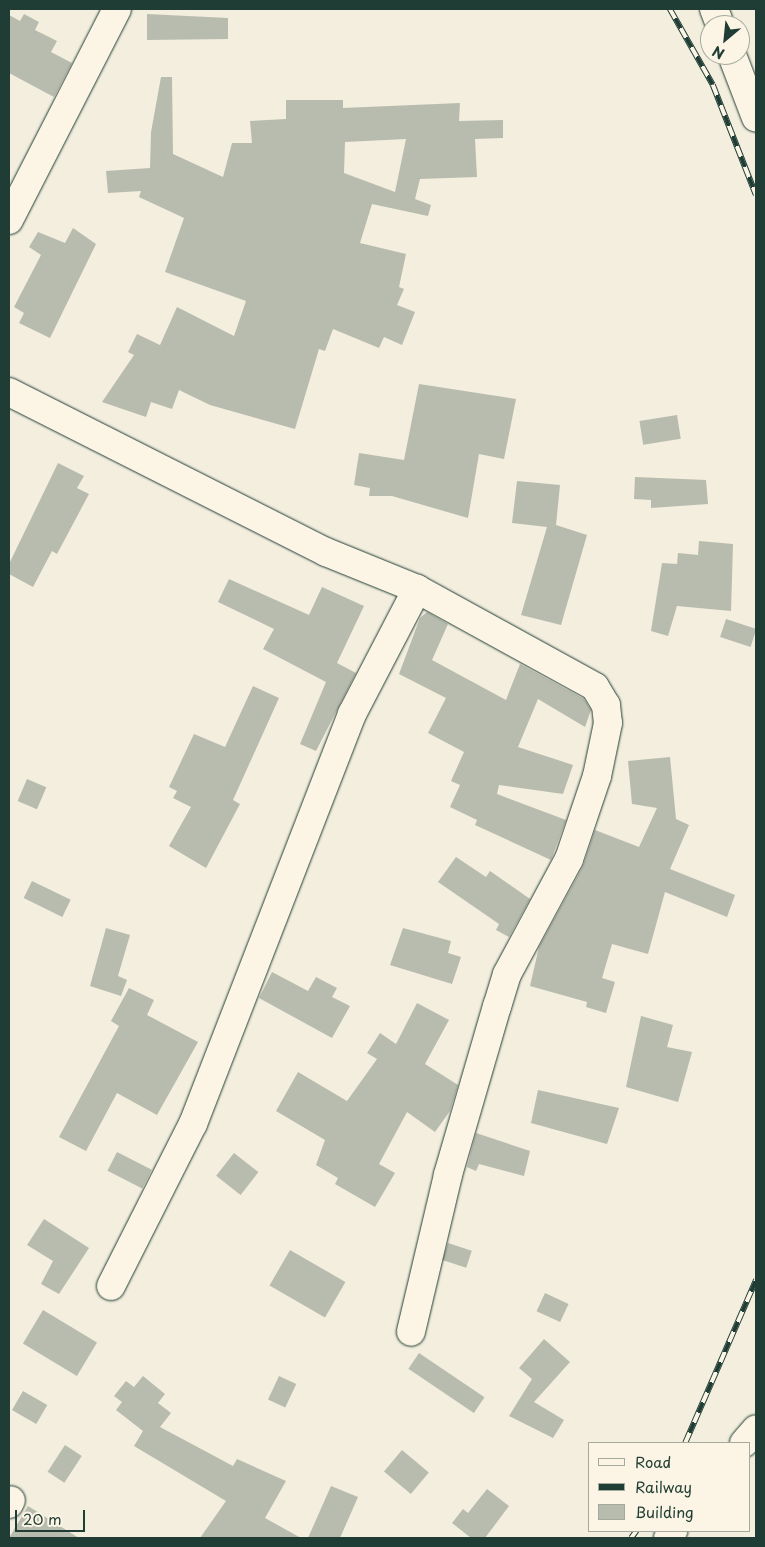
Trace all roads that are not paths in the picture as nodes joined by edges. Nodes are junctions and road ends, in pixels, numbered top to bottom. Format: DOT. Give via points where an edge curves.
graph roads {
  1 [pos="117,9"];
  2 [pos="736,65"];
  3 [pos="756,118"];
  4 [pos="9,220"];
  5 [pos="9,392"];
  6 [pos="417,589"];
  7 [pos="112,1286"];
  8 [pos="411,1332"];
  9 [pos="756,1429"];
  10 [pos="745,1442"];
  1 -- 4 [label="street"];
  2 -- 3 [label="street"];
  5 -- 6 [label="street" via="326,552"];
  6 -- 7 [label="street" via="352,714 193,1124"];
  6 -- 8 [label="street" via="595,687 606,705 608,723 597,776 569,859 504,982 448,1175"];
  9 -- 10 [label="street"];
}
